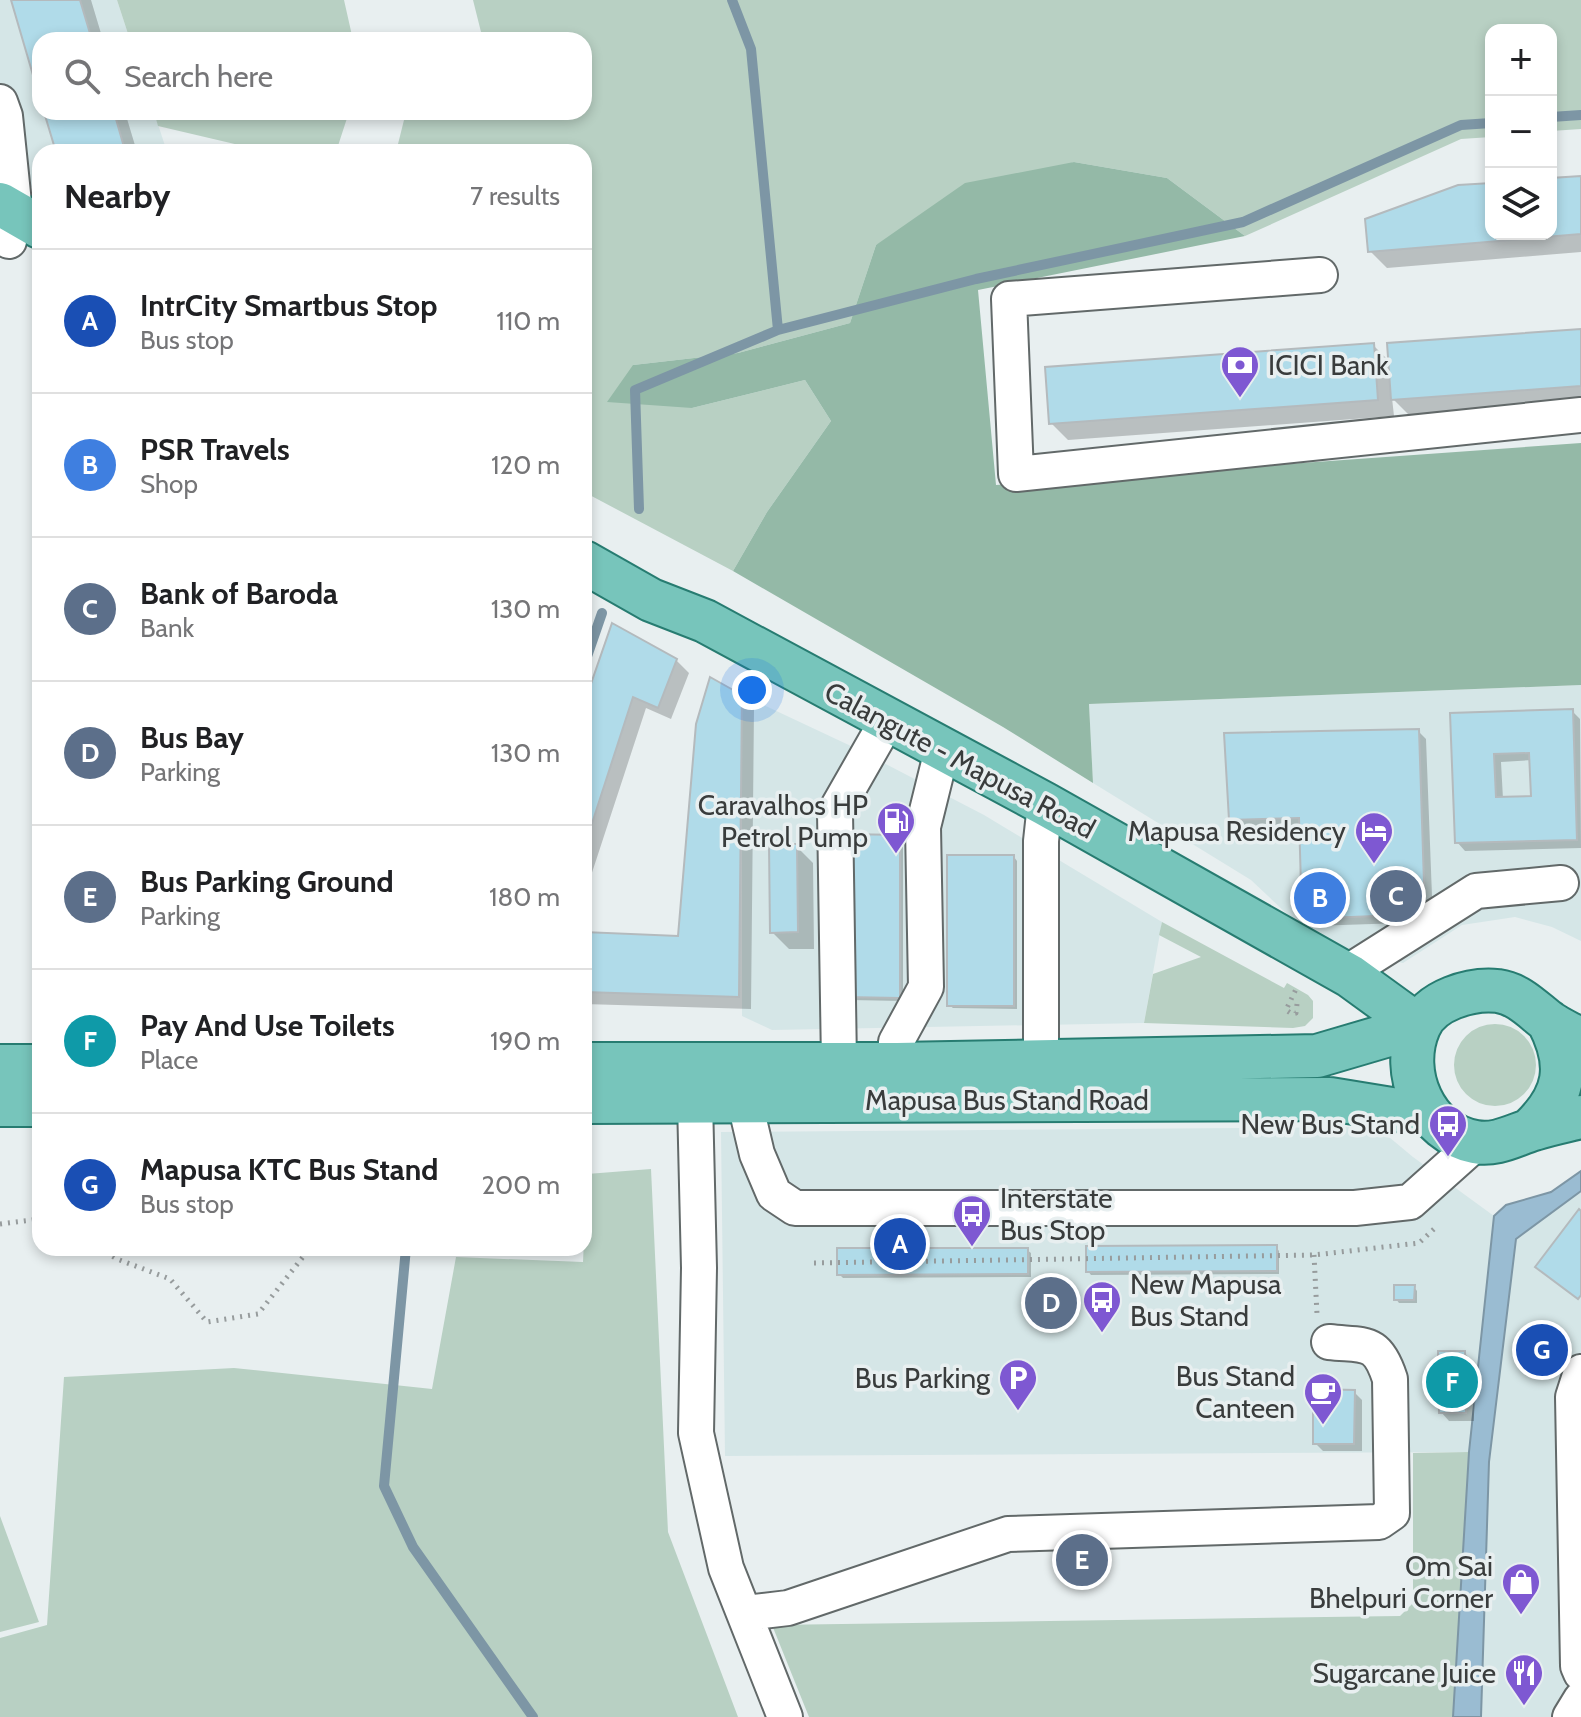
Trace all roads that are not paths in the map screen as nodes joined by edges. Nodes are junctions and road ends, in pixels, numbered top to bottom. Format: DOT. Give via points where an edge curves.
graph roads {
  1 [pos="0,102"];
  2 [pos="17,230"];
  3 [pos="1320,275"];
  4 [pos="1581,415"];
  5 [pos="592,540"];
  6 [pos="592,567"];
  7 [pos="705,621"];
  8 [pos="887,721"];
  9 [pos="942,750"];
  10 [pos="1045,804"];
  11 [pos="1561,883"];
  12 [pos="1350,976"];
  13 [pos="1419,1026"];
  14 [pos="1564,1031"];
  15 [pos="839,1063"];
  16 [pos="592,1064"];
  17 [pos="0,1066"];
  18 [pos="32,1066"];
  19 [pos="1041,1080"];
  20 [pos="894,1082"];
  21 [pos="695,1101"];
  22 [pos="592,1102"];
  23 [pos="745,1103"];
  24 [pos="0,1105"];
  25 [pos="32,1105"];
  26 [pos="1428,1115"];
  27 [pos="1581,1117"];
  28 [pos="1530,1130"];
  29 [pos="1476,1143"];
  30 [pos="1329,1342"];
  31 [pos="1581,1372"];
  32 [pos="745,1613"];
  33 [pos="1581,1673"];
  34 [pos="1581,1699"];
  35 [pos="785,1717"];
  36 [pos="1570,1717"];
  1 -- 2 [label="street"];
  3 -- 4 [label="street" via="1009,299 1016,474"];
  5 -- 7 [label="main road, Calangute - Mapusa Road" via="664,581"];
  6 -- 7 [label="main road, Calangute - Mapusa Road" via="651,600"];
  7 -- 8 [label="main road, Calangute - Mapusa Road"];
  8 -- 9 [label="main road, Calangute - Mapusa Road"];
  8 -- 15 [label="street" via="835,812"];
  9 -- 10 [label="main road, Calangute - Mapusa Road"];
  9 -- 20 [label="street" via="923,827 926,987 896,1042"];
  10 -- 12 [label="main road, Calangute - Mapusa Road"];
  10 -- 19 [label="street"];
  11 -- 12 [label="street" via="1476,891 1359,965"];
  12 -- 13 [label="main road, Calangute - Mapusa Road"];
  13 -- 14 [label="main road" via="1438,1005 1466,994 1499,991 1530,1004"];
  13 -- 19 [label="main road, Mapusa Bus Stand Road" via="1317,1056"];
  13 -- 26 [label="main road" via="1412,1056"];
  14 -- 28 [label="main road" via="1559,1042 1560,1091"];
  15 -- 16 [label="main road, Mapusa Bus Stand Road"];
  15 -- 20 [label="main road, Mapusa Bus Stand Road"];
  17 -- 18 [label="main road"];
  19 -- 20 [label="main road, Mapusa Bus Stand Road"];
  19 -- 26 [label="main road, Mapusa Bus Stand Road" via="1330,1099"];
  20 -- 23 [label="main road, Mapusa Bus Stand Road"];
  21 -- 22 [label="main road, Mapusa Bus Stand Road"];
  21 -- 23 [label="main road, Mapusa Bus Stand Road"];
  21 -- 32 [label="street" via="696,1433 726,1568"];
  23 -- 29 [label="street" via="757,1154 774,1194 795,1208 1355,1208 1410,1202"];
  24 -- 25 [label="main road"];
  26 -- 29 [label="main road" via="1450,1133"];
  27 -- 28 [label="main road"];
  28 -- 29 [label="main road" via="1504,1141"];
  30 -- 32 [label="street" via="1370,1346 1383,1357 1390,1379 1392,1513 1379,1522 1008,1534 788,1608"];
  31 -- 33 [label="street" via="1573,1397"];
  32 -- 35 [label="street"];
  34 -- 36 [label="street"];
}
